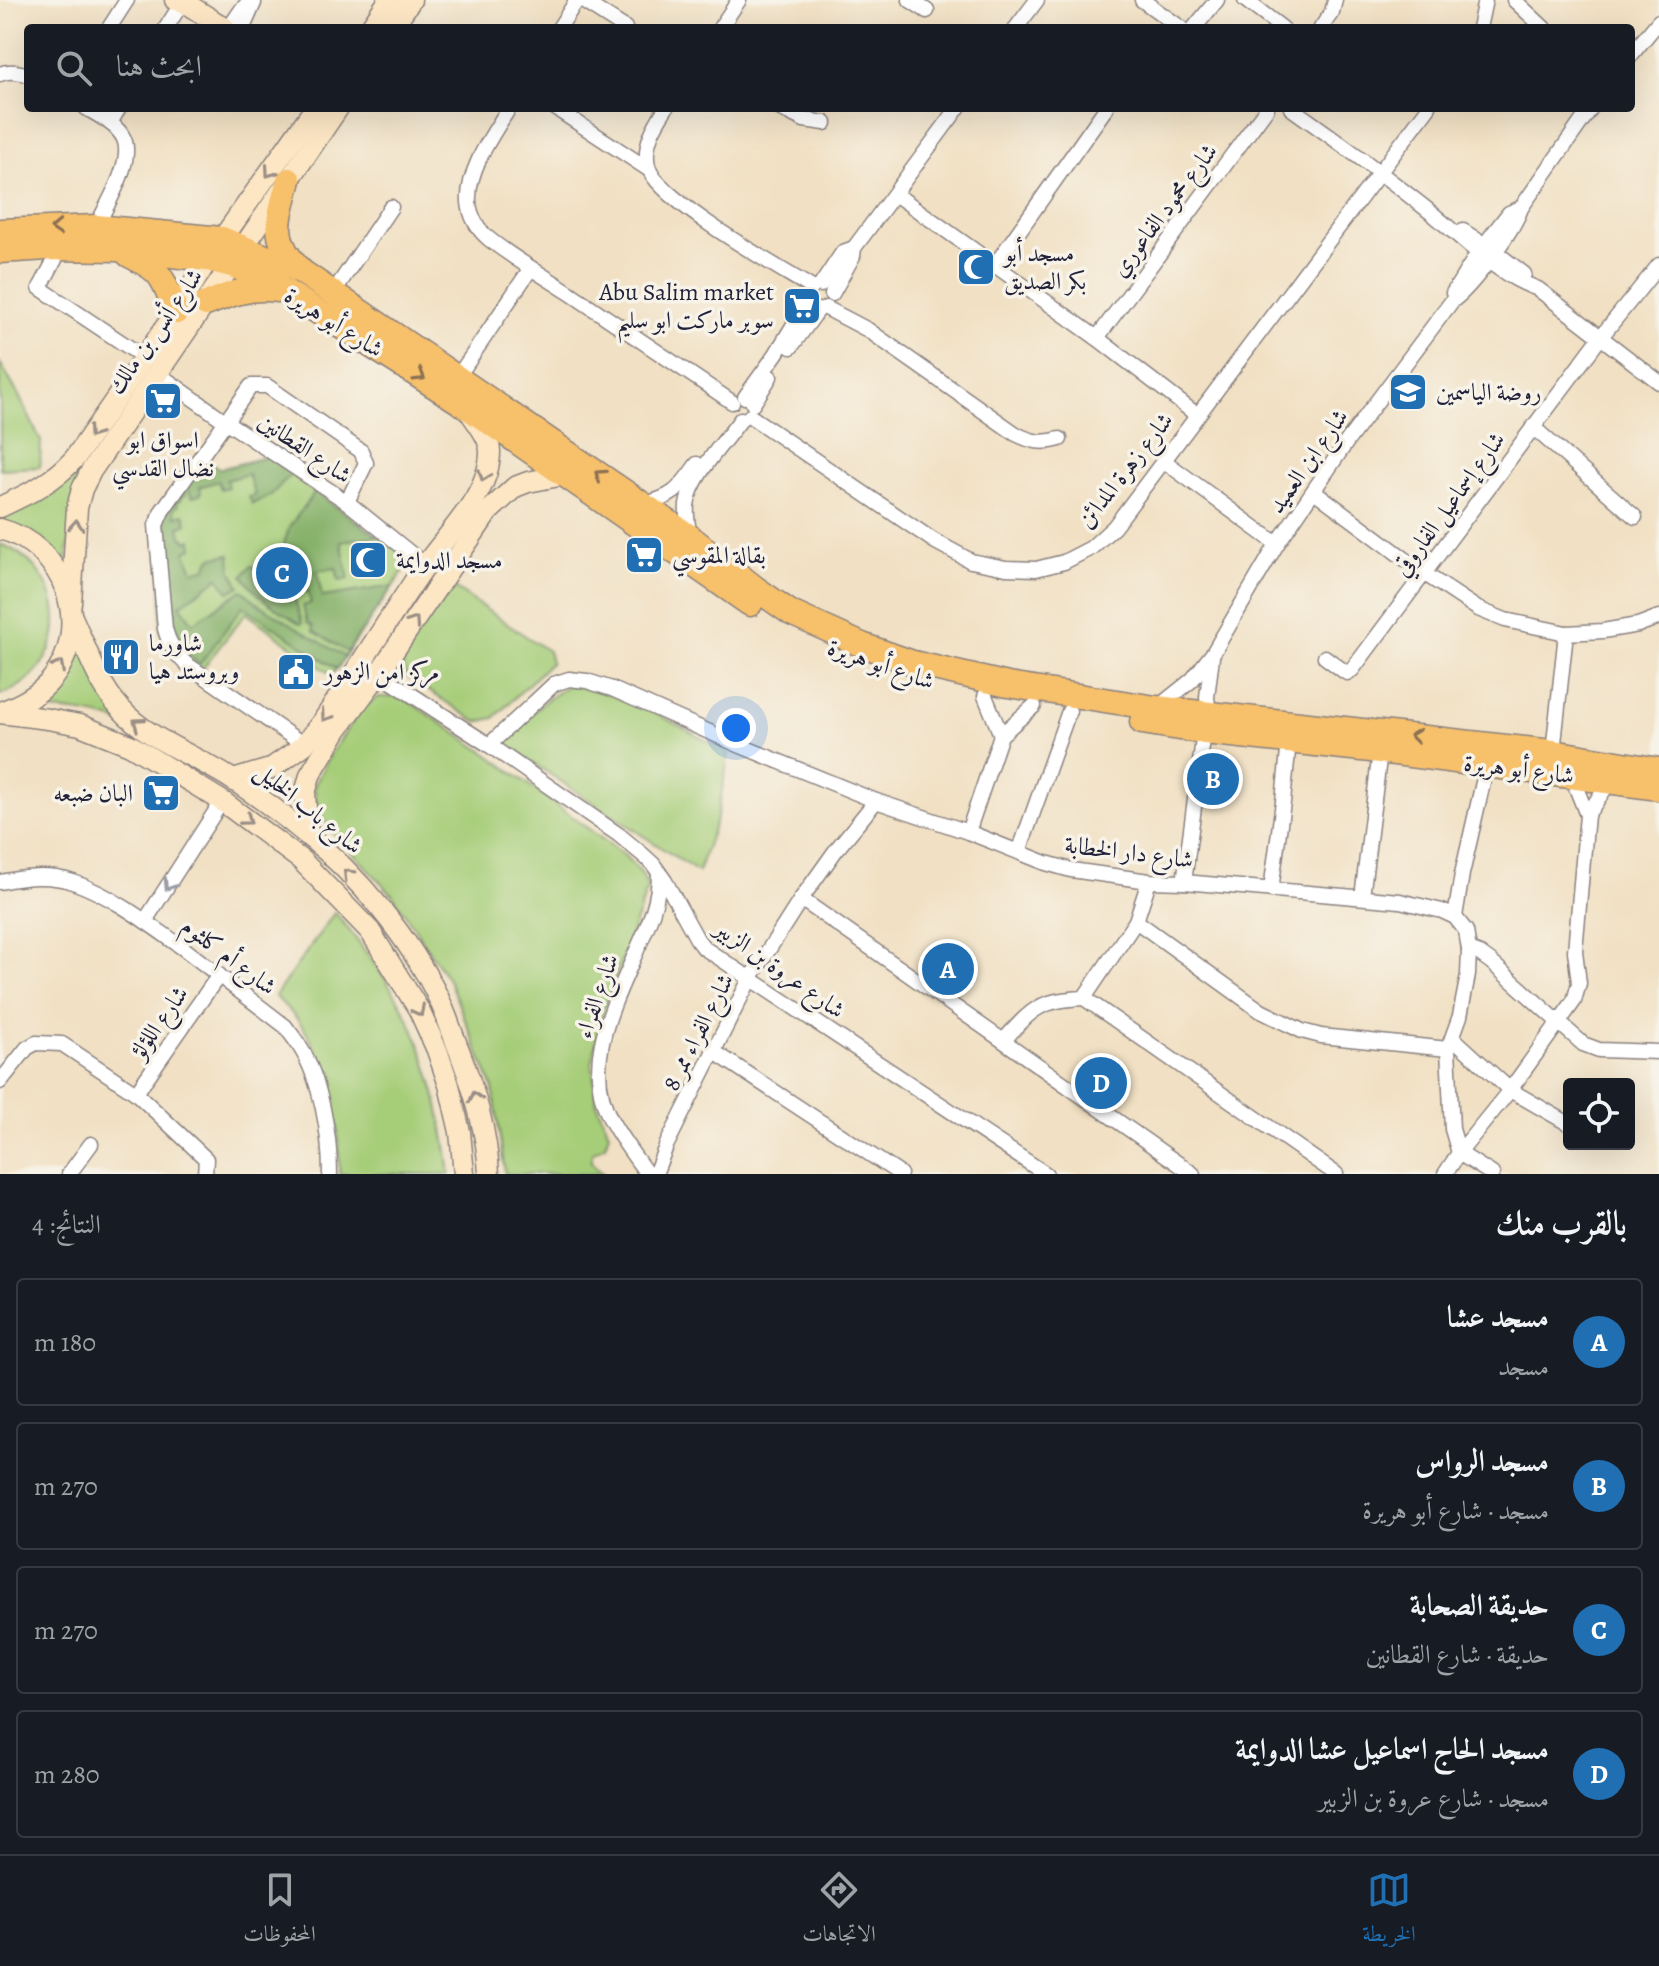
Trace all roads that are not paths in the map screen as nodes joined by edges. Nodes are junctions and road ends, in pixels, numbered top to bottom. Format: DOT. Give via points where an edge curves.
graph roads {
  1 [pos="127,0"];
  2 [pos="253,0"];
  3 [pos="389,0"];
  4 [pos="411,0"];
  5 [pos="579,0"];
  6 [pos="739,0"];
  7 [pos="910,0"];
  8 [pos="1037,0"];
  9 [pos="1142,0"];
  10 [pos="1217,0"];
  11 [pos="1245,0"];
  12 [pos="1335,0"];
  13 [pos="1485,0"];
  14 [pos="1514,0"];
  15 [pos="178,2"];
  16 [pos="927,11"];
  17 [pos="1659,21"];
  18 [pos="112,24"];
  19 [pos="168,24"];
  20 [pos="201,24"];
  21 [pos="219,24"];
  22 [pos="230,24"];
  23 [pos="244,24"];
  24 [pos="373,24"];
  25 [pos="395,24"];
  26 [pos="562,24"];
  27 [pos="618,24"];
  28 [pos="723,24"];
  29 [pos="1019,24"];
  30 [pos="1170,24"];
  31 [pos="1197,24"];
  32 [pos="1277,24"];
  33 [pos="1324,24"];
  34 [pos="1480,24"];
  35 [pos="1540,24"];
  36 [pos="1635,50"];
  37 [pos="24,73"];
  38 [pos="0,74"];
  39 [pos="92,112"];
  40 [pos="117,112"];
  41 [pos="293,112"];
  42 [pos="312,112"];
  43 [pos="335,112"];
  44 [pos="507,112"];
  45 [pos="561,112"];
  46 [pos="664,112"];
  47 [pos="787,112"];
  48 [pos="955,112"];
  49 [pos="1103,112"];
  50 [pos="1264,112"];
  51 [pos="1297,112"];
  52 [pos="1425,112"];
  53 [pos="1588,112"];
  54 [pos="110,123"];
  55 [pos="825,123"];
  56 [pos="297,133"];
  57 [pos="648,169"];
  58 [pos="1381,172"];
  59 [pos="289,180"];
  60 [pos="895,194"];
  61 [pos="391,207"];
  62 [pos="96,227"];
  63 [pos="0,231"];
  64 [pos="61,248"];
  65 [pos="116,249"];
  66 [pos="233,250"];
  67 [pos="0,251"];
  68 [pos="1486,252"];
  69 [pos="208,259"];
  70 [pos="995,265"];
  71 [pos="1659,265"];
  72 [pos="531,268"];
  73 [pos="302,272"];
  74 [pos="287,292"];
  75 [pos="333,293"];
  76 [pos="820,298"];
  77 [pos="206,304"];
  78 [pos="176,312"];
  79 [pos="1097,338"];
  80 [pos="1600,338"];
  81 [pos="151,366"];
  82 [pos="457,378"];
  83 [pos="1659,382"];
  84 [pos="466,406"];
  85 [pos="742,409"];
  86 [pos="1197,415"];
  87 [pos="225,421"];
  88 [pos="1533,427"];
  89 [pos="1060,439"];
  90 [pos="1164,461"];
  91 [pos="564,475"];
  92 [pos="1314,491"];
  93 [pos="347,502"];
  94 [pos="642,504"];
  95 [pos="0,507"];
  96 [pos="1635,517"];
  97 [pos="0,529"];
  98 [pos="690,537"];
  99 [pos="1277,544"];
  100 [pos="425,565"];
  101 [pos="1425,574"];
  102 [pos="71,610"];
  103 [pos="1659,617"];
  104 [pos="1566,633"];
  105 [pos="1213,653"];
  106 [pos="1325,657"];
  107 [pos="370,668"];
  108 [pos="985,696"];
  109 [pos="1034,706"];
  110 [pos="1156,708"];
  111 [pos="1069,711"];
  112 [pos="0,713"];
  113 [pos="1206,723"];
  114 [pos="1001,735"];
  115 [pos="1297,735"];
  116 [pos="1330,736"];
  117 [pos="304,745"];
  118 [pos="489,745"];
  119 [pos="1380,751"];
  120 [pos="1553,752"];
  121 [pos="1487,765"];
  122 [pos="1659,770"];
  123 [pos="1571,775"];
  124 [pos="233,780"];
  125 [pos="1611,780"];
  126 [pos="1659,788"];
  127 [pos="222,801"];
  128 [pos="876,801"];
  129 [pos="1587,815"];
  130 [pos="968,832"];
  131 [pos="308,835"];
  132 [pos="1019,852"];
  133 [pos="659,873"];
  134 [pos="1149,881"];
  135 [pos="0,882"];
  136 [pos="1184,882"];
  137 [pos="1271,890"];
  138 [pos="1362,897"];
  139 [pos="801,899"];
  140 [pos="1455,917"];
  141 [pos="145,921"];
  142 [pos="1136,921"];
  143 [pos="1469,950"];
  144 [pos="219,975"];
  145 [pos="750,979"];
  146 [pos="1084,998"];
  147 [pos="1558,1023"];
  148 [pos="1004,1040"];
  149 [pos="1450,1044"];
  150 [pos="713,1051"];
  151 [pos="1659,1052"];
  152 [pos="0,1082"];
  153 [pos="1510,1090"];
  154 [pos="136,1093"];
  155 [pos="1563,1121"];
  156 [pos="91,1144"];
  157 [pos="1459,1153"];
  158 [pos="893,1172"];
  159 [pos="69,1174"];
  160 [pos="205,1174"];
  161 [pos="330,1174"];
  162 [pos="464,1174"];
  163 [pos="489,1174"];
  164 [pos="647,1174"];
  165 [pos="655,1174"];
  166 [pos="1046,1174"];
  167 [pos="1193,1174"];
  168 [pos="1336,1174"];
  169 [pos="1445,1174"];
  170 [pos="1492,1174"];
  1 -- 18 [label="street"];
  2 -- 22 [label="street"];
  2 -- 23 [label="street"];
  3 -- 24 [label="main road"];
  4 -- 25 [label="main road"];
  5 -- 26 [label="street"];
  5 -- 27 [label="street"];
  6 -- 28 [label="street"];
  7 -- 16 [label="street"];
  8 -- 29 [label="street"];
  9 -- 30 [label="street"];
  10 -- 31 [label="street"];
  11 -- 32 [label="street"];
  12 -- 33 [label="street"];
  13 -- 34 [label="street"];
  14 -- 35 [label="street"];
  15 -- 19 [label="street"];
  15 -- 20 [label="main road"];
  15 -- 21 [label="main road"];
  17 -- 36 [label="street"];
  37 -- 38 [label="street"];
  39 -- 54 [label="street"];
  40 -- 54 [label="street"];
  41 -- 56 [label="main road"];
  42 -- 56 [label="main road, شارع أنس بن مالك"];
  43 -- 59 [label="main road, شارع أنس بن مالك"];
  44 -- 72 [label="street, شارع زهرة المدائن" via="483,152 469,203 488,238"];
  45 -- 57 [label="street"];
  46 -- 57 [label="street" via="650,137"];
  47 -- 55 [label="street"];
  48 -- 60 [label="street"];
  49 -- 70 [label="street"];
  50 -- 79 [label="street, شارع محمود الفاعوري"];
  51 -- 58 [label="street"];
  52 -- 58 [label="street, شارع زهرة المدائن"];
  53 -- 68 [label="street, شارع ابن العميد" via="1521,208 1509,213"];
  54 -- 62 [label="street" via="127,149"];
  56 -- 66 [label="main road, شارع أنس بن مالك, one-way"];
  57 -- 76 [label="street" via="680,203"];
  58 -- 68 [label="street"];
  58 -- 86 [label="street, شارع زهرة المدائن"];
  59 -- 66 [label="main road, شارع أنس بن مالك"];
  59 -- 73 [label="highway" via="279,234 287,257"];
  60 -- 70 [label="street"];
  60 -- 76 [label="street" via="854,248 843,252"];
  61 -- 75 [label="street"];
  62 -- 63 [label="highway, one-way"];
  62 -- 66 [label="highway"];
  64 -- 65 [label="highway, شارع أبو هريرة"];
  64 -- 67 [label="highway, شارع أبو هريرة"];
  64 -- 81 [label="street, شارع القطانين" via="40,288"];
  65 -- 69 [label="highway, شارع أبو هريرة"];
  65 -- 78 [label="highway" via="163,278"];
  66 -- 69 [label="highway, شارع أبو هريرة"];
  66 -- 73 [label="highway, شارع أبو هريرة"];
  66 -- 74 [label="highway, شارع أبو هريرة"];
  66 -- 77 [label="main road, شارع أنس بن مالك"];
  68 -- 80 [label="street"];
  68 -- 92 [label="street, شارع ابن العميد" via="1453,291 1452,301"];
  69 -- 78 [label="main road, شارع أنس بن مالك"];
  70 -- 79 [label="street"];
  71 -- 80 [label="street, شارع إسماعيل الفاروقي"];
  72 -- 82 [label="street"];
  72 -- 85 [label="street, شارع زهرة المدائن"];
  73 -- 75 [label="highway, شارع أبو هريرة"];
  74 -- 77 [label="highway" via="252,289"];
  74 -- 84 [label="highway, شارع أبو هريرة, one-way"];
  75 -- 82 [label="highway, شارع أبو هريرة"];
  76 -- 85 [label="street"];
  76 -- 89 [label="street" via="1016,434 1031,442"];
  77 -- 81 [label="main road, شارع أنس بن مالك"];
  78 -- 81 [label="main road, شارع أنس بن مالك"];
  79 -- 86 [label="street"];
  80 -- 83 [label="street"];
  80 -- 88 [label="street, شارع إسماعيل الفاروقي"];
  81 -- 87 [label="street, شارع القطانين"];
  81 -- 95 [label="main road, شارع أنس بن مالك, one-way" via="62,473"];
  102 -- 81 [label="main road, شارع أنس بن مالك, one-way" via="82,489"];
  94 -- 82 [label="highway, شارع أبو هريرة, one-way"];
  84 -- 91 [label="highway, شارع أبو هريرة"];
  84 -- 100 [label="main road, one-way" via="489,442 488,467 468,509"];
  85 -- 90 [label="street, شارع زهرة المدائن" via="934,541 971,561 1006,568 1036,569 1091,548 1114,527"];
  85 -- 94 [label="street" via="680,487 666,498"];
  85 -- 98 [label="street" via="689,495"];
  86 -- 90 [label="street, شارع زهرة المدائن"];
  87 -- 93 [label="street, شارع القطانين"];
  87 -- 93 [label="street" via="251,386 267,386 361,451 366,463"];
  87 -- 117 [label="street" via="156,525 165,629 185,663"];
  88 -- 96 [label="street"];
  88 -- 101 [label="street, شارع إسماعيل الفاروقي"];
  90 -- 99 [label="street"];
  107 -- 91 [label="main road, one-way" via="502,498 528,482"];
  91 -- 108 [label="highway, شارع أبو هريرة" via="808,638 901,674"];
  92 -- 99 [label="street, شارع ابن العميد"];
  92 -- 101 [label="street"];
  93 -- 100 [label="street, شارع القطانين"];
  94 -- 98 [label="highway, شارع أبو هريرة"];
  97 -- 102 [label="main road, شارع باب الخليل" via="33,544 50,560"];
  98 -- 110 [label="highway, شارع أبو هريرة" via="791,613 862,645 963,676"];
  99 -- 105 [label="street, شارع ابن العميد"];
  100 -- 107 [label="main road"];
  101 -- 104 [label="street" via="1478,609"];
  101 -- 106 [label="street, شارع إسماعيل الفاروقي" via="1349,672"];
  112 -- 102 [label="main road, شارع أنس بن مالك, one-way" via="37,694 52,678 70,638"];
  124 -- 102 [label="main road, شارع باب الخليل, one-way" via="132,720 111,698"];
  103 -- 104 [label="street" via="1638,625"];
  104 -- 120 [label="street"];
  105 -- 110 [label="street, شارع ابن العميد" via="1192,680"];
  105 -- 113 [label="street, شارع ابن العميد"];
  107 -- 117 [label="main road, one-way"];
  107 -- 118 [label="street, شارع عروة بن الزبير"];
  107 -- 131 [label="main road" via="310,775 305,794"];
  108 -- 109 [label="highway, شارع أبو هريرة"];
  108 -- 114 [label="street"];
  109 -- 111 [label="highway, شارع أبو هريرة"];
  109 -- 114 [label="street"];
  110 -- 113 [label="highway, شارع أبو هريرة"];
  111 -- 113 [label="highway, شارع أبو هريرة"];
  111 -- 132 [label="street"];
  112 -- 127 [label="main road, شارع باب الخليل" via="80,725 108,735"];
  113 -- 115 [label="highway, شارع أبو هريرة"];
  113 -- 136 [label="street, شارع ابن العميد"];
  114 -- 130 [label="street"];
  115 -- 116 [label="highway, شارع أبو هريرة"];
  115 -- 137 [label="street"];
  116 -- 119 [label="highway, شارع أبو هريرة"];
  120 -- 116 [label="highway, شارع أبو هريرة, one-way"];
  117 -- 124 [label="main road" via="270,769"];
  118 -- 128 [label="street, شارع دار الخطابة" via="554,684 587,681"];
  118 -- 133 [label="street, شارع عروة بن الزبير" via="619,835"];
  119 -- 121 [label="highway, شارع أبو هريرة"];
  119 -- 138 [label="street"];
  120 -- 122 [label="highway, شارع أبو هريرة"];
  121 -- 123 [label="highway, شارع أبو هريرة"];
  121 -- 140 [label="street"];
  123 -- 125 [label="highway, شارع أبو هريرة"];
  123 -- 129 [label="street"];
  124 -- 131 [label="main road, شارع باب الخليل"];
  125 -- 126 [label="highway, شارع أبو هريرة"];
  125 -- 129 [label="street"];
  127 -- 141 [label="street, one-way"];
  127 -- 162 [label="main road, شارع باب الخليل, one-way" via="301,860 370,931 437,1050 460,1132"];
  128 -- 130 [label="street, شارع دار الخطابة"];
  128 -- 139 [label="street, شارع الفراء ممر 8"];
  129 -- 147 [label="street" via="1575,951 1579,983"];
  130 -- 132 [label="street, شارع دار الخطابة"];
  163 -- 131 [label="main road, شارع باب الخليل, one-way" via="475,1093 439,999 389,919"];
  132 -- 134 [label="street, شارع دار الخطابة" via="1071,870"];
  133 -- 145 [label="street, شارع عروة بن الزبير" via="699,943"];
  133 -- 164 [label="street, شارع الفراء" via="654,909 606,1022 600,1057 601,1087 611,1120"];
  134 -- 136 [label="street, شارع دار الخطابة"];
  134 -- 142 [label="street"];
  135 -- 141 [label="street, شارع أم كلثوم" via="24,877 71,881"];
  136 -- 137 [label="street, شارع دار الخطابة"];
  137 -- 138 [label="street, شارع دار الخطابة"];
  138 -- 140 [label="street, شارع دار الخطابة" via="1400,901"];
  139 -- 145 [label="street, شارع الفراء ممر 8"];
  139 -- 148 [label="street"];
  140 -- 143 [label="street" via="1466,931"];
  141 -- 144 [label="street, شارع أم كلثوم"];
  142 -- 146 [label="street"];
  142 -- 149 [label="street" via="1261,1011 1302,1031"];
  143 -- 147 [label="street" via="1491,962"];
  143 -- 149 [label="street" via="1460,1016"];
  144 -- 154 [label="street, شارع اللؤلؤ"];
  144 -- 161 [label="street, شارع أم كلثوم" via="285,1026 301,1048 324,1113"];
  145 -- 150 [label="street, شارع الفراء ممر 8"];
  145 -- 166 [label="street, شارع عروة بن الزبير"];
  146 -- 148 [label="street" via="1047,1002"];
  146 -- 168 [label="street"];
  147 -- 151 [label="street" via="1592,1049"];
  147 -- 153 [label="street"];
  148 -- 167 [label="street"];
  149 -- 153 [label="street"];
  149 -- 157 [label="street" via="1452,1129"];
  150 -- 158 [label="street"];
  150 -- 165 [label="street, شارع الفراء ممر 8"];
  152 -- 154 [label="street" via="27,1048 48,1042 62,1044"];
  153 -- 155 [label="street"];
  153 -- 157 [label="street"];
  154 -- 160 [label="street" via="206,1159"];
  156 -- 159 [label="street"];
  157 -- 169 [label="street"];
  157 -- 170 [label="street"];
}
